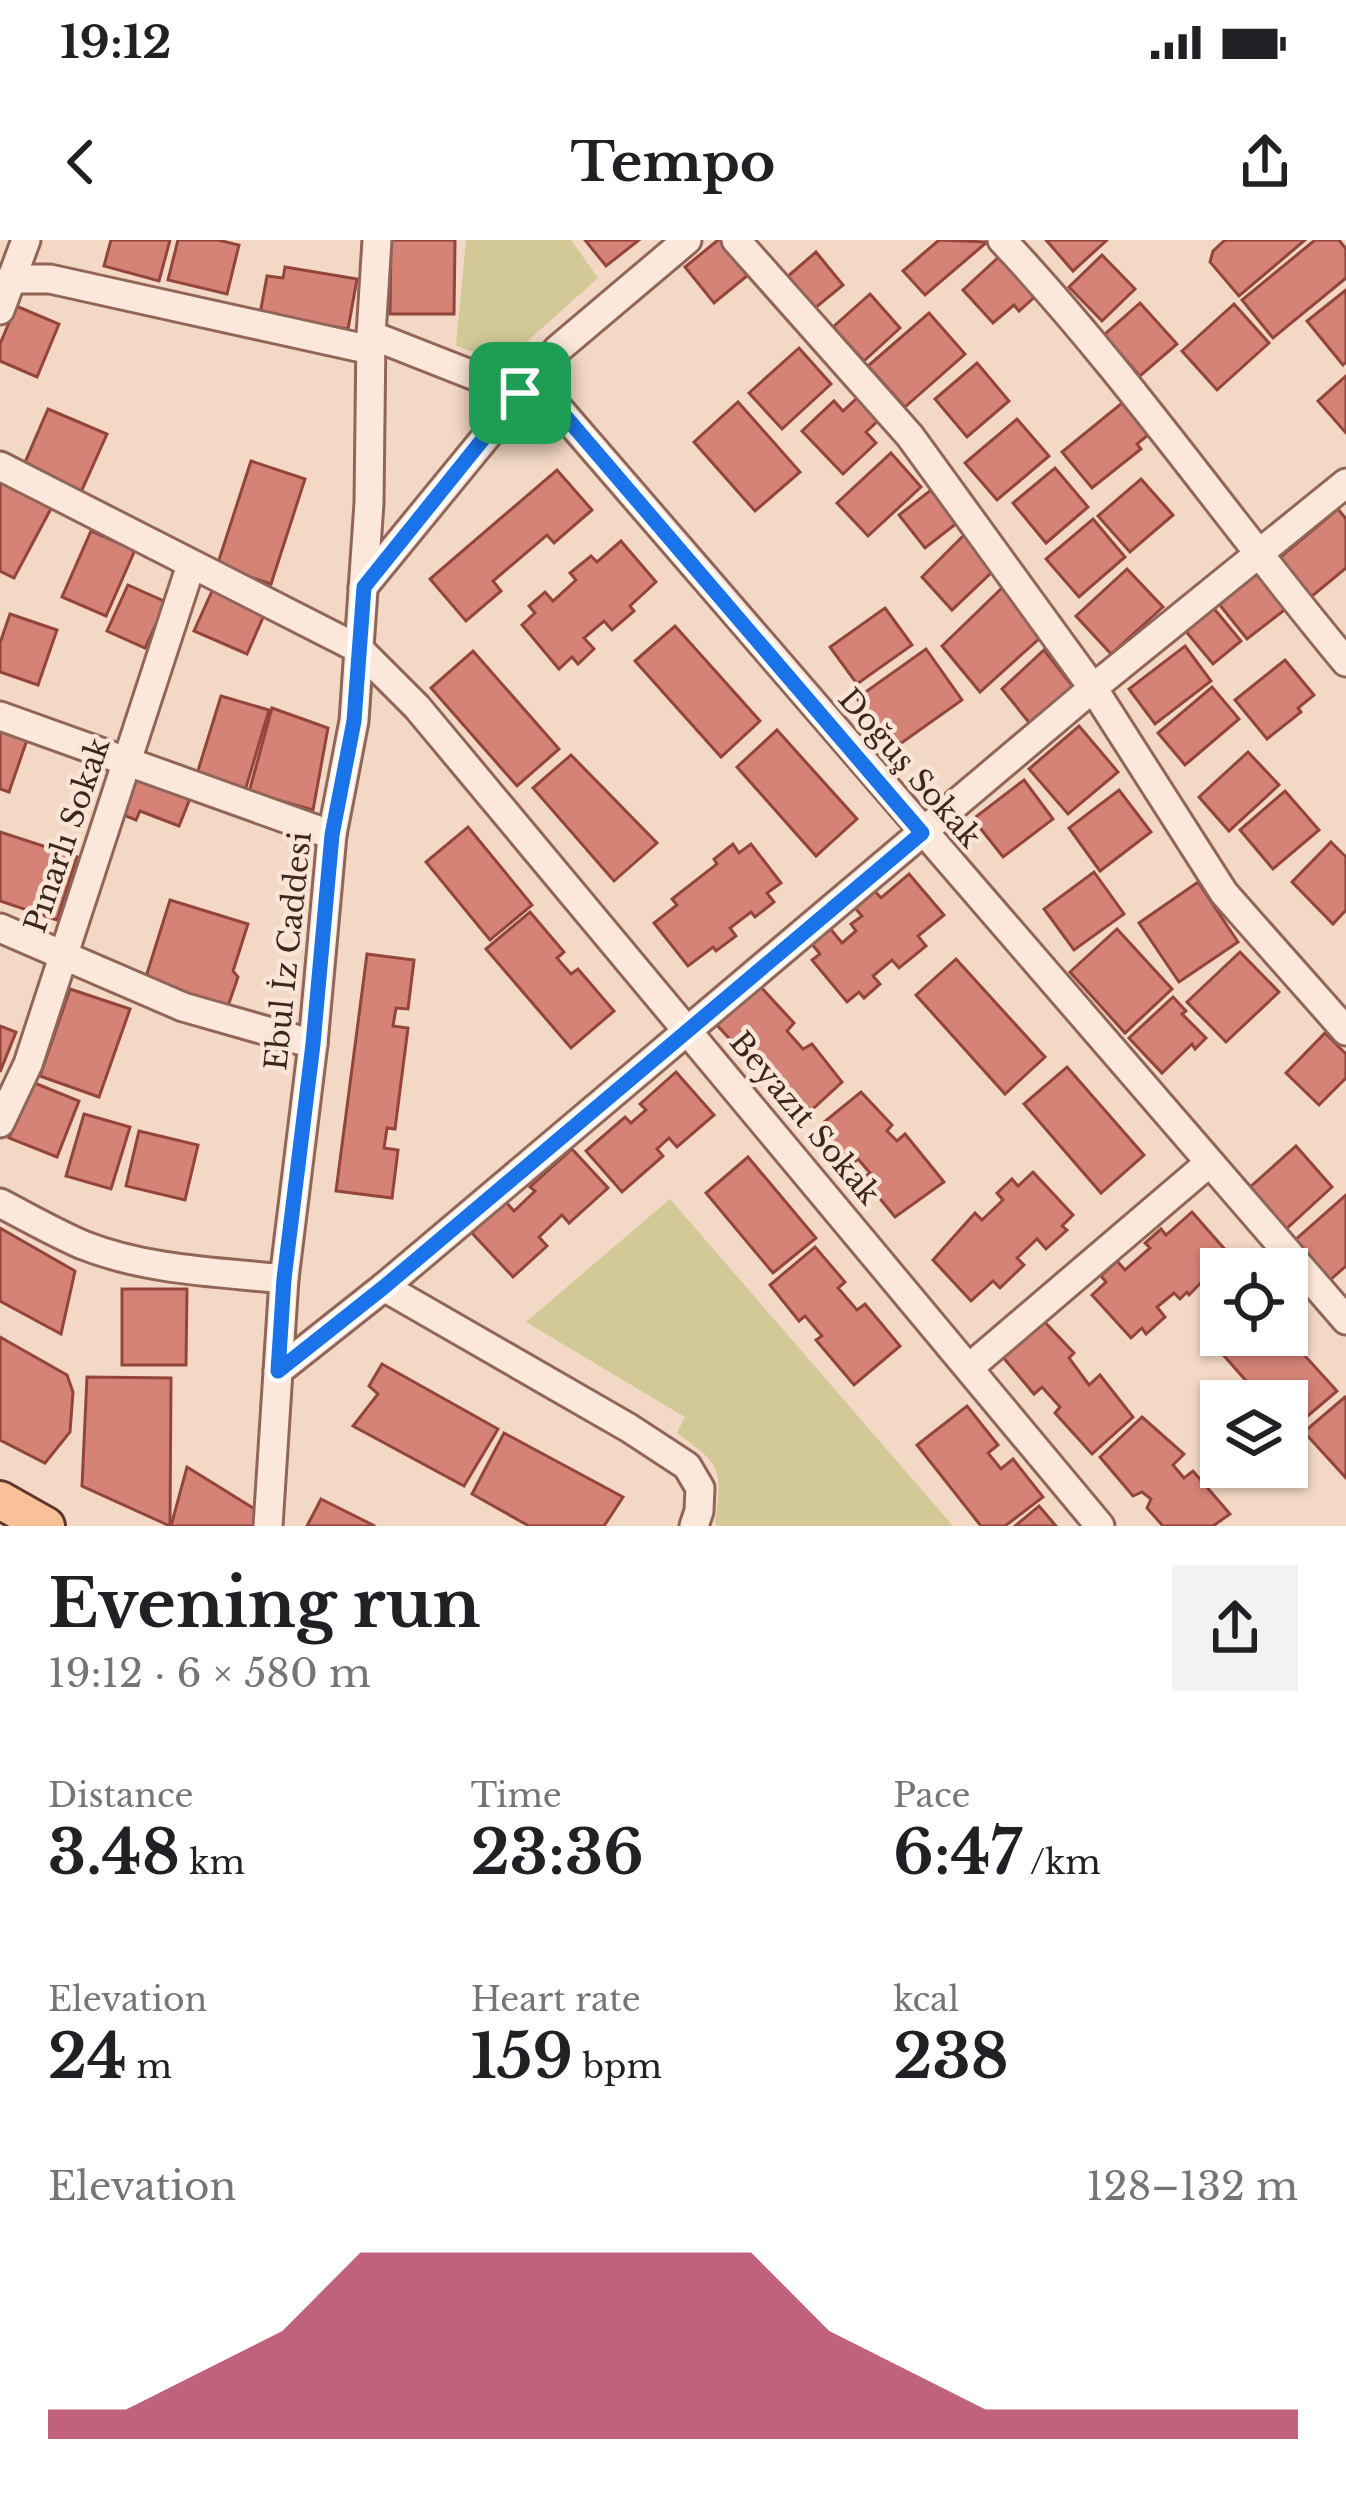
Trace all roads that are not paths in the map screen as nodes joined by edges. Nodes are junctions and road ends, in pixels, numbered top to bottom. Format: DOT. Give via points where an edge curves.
graph roads {
  1 [pos="26,240"];
  2 [pos="377,240"];
  3 [pos="687,240"];
  4 [pos="736,240"];
  5 [pos="1002,240"];
  6 [pos="4,295"];
  7 [pos="371,343"];
  8 [pos="520,393"];
  9 [pos="0,466"];
  10 [pos="1346,483"];
  11 [pos="1256,555"];
  12 [pos="191,565"];
  13 [pos="364,587"];
  14 [pos="359,649"];
  15 [pos="1346,662"];
  16 [pos="1093,688"];
  17 [pos="0,716"];
  18 [pos="127,761"];
  19 [pos="922,833"];
  20 [pos="332,835"];
  21 [pos="0,928"];
  22 [pos="62,955"];
  23 [pos="688,1030"];
  24 [pos="1346,1031"];
  25 [pos="313,1044"];
  26 [pos="0,1123"];
  27 [pos="1209,1162"];
  28 [pos="0,1203"];
  29 [pos="284,1279"];
  30 [pos="384,1287"];
  31 [pos="1346,1320"];
  32 [pos="970,1366"];
  33 [pos="278,1371"];
  34 [pos="0,1499"];
  35 [pos="46,1526"];
  36 [pos="268,1526"];
  37 [pos="694,1526"];
  38 [pos="1100,1526"];
  1 -- 6 [label="street"];
  2 -- 7 [label="street, Ebul İz Caddesi"];
  3 -- 8 [label="street" via="559,349"];
  4 -- 16 [label="street" via="910,436"];
  5 -- 11 [label="street" via="1064,305"];
  6 -- 7 [label="street, Doğuş Sokak" via="50,279"];
  7 -- 8 [label="street, Doğuş Sokak"];
  7 -- 13 [label="street, Ebul İz Caddesi"];
  8 -- 13 [label="street"];
  8 -- 19 [label="street, Doğuş Sokak" via="559,409"];
  9 -- 12 [label="street, Beyazıt Sokak"];
  10 -- 11 [label="street"];
  11 -- 15 [label="street"];
  11 -- 16 [label="street"];
  12 -- 14 [label="street, Beyazıt Sokak"];
  12 -- 18 [label="street, Pınarlı Sokak"];
  13 -- 14 [label="street, Ebul İz Caddesi"];
  14 -- 20 [label="street, Ebul İz Caddesi"];
  14 -- 23 [label="street, Beyazıt Sokak"];
  16 -- 19 [label="street"];
  16 -- 24 [label="street" via="1224,893"];
  17 -- 18 [label="street"];
  18 -- 20 [label="street"];
  18 -- 22 [label="street, Pınarlı Sokak"];
  19 -- 23 [label="street"];
  19 -- 27 [label="street, Doğuş Sokak"];
  20 -- 25 [label="street, Ebul İz Caddesi"];
  21 -- 22 [label="street"];
  22 -- 25 [label="street" via="183,1007"];
  22 -- 26 [label="street, Pınarlı Sokak"];
  23 -- 30 [label="street"];
  23 -- 32 [label="street, Beyazıt Sokak"];
  25 -- 29 [label="street, Ebul İz Caddesi"];
  27 -- 31 [label="street, Doğuş Sokak"];
  27 -- 32 [label="street"];
  28 -- 29 [label="street" via="131,1259"];
  29 -- 33 [label="street, Ebul İz Caddesi"];
  30 -- 33 [label="street"];
  30 -- 37 [label="street" via="687,1466 700,1488"];
  32 -- 38 [label="street, Beyazıt Sokak"];
  33 -- 36 [label="street, Ebul İz Caddesi"];
  34 -- 35 [label="main road"];
}
